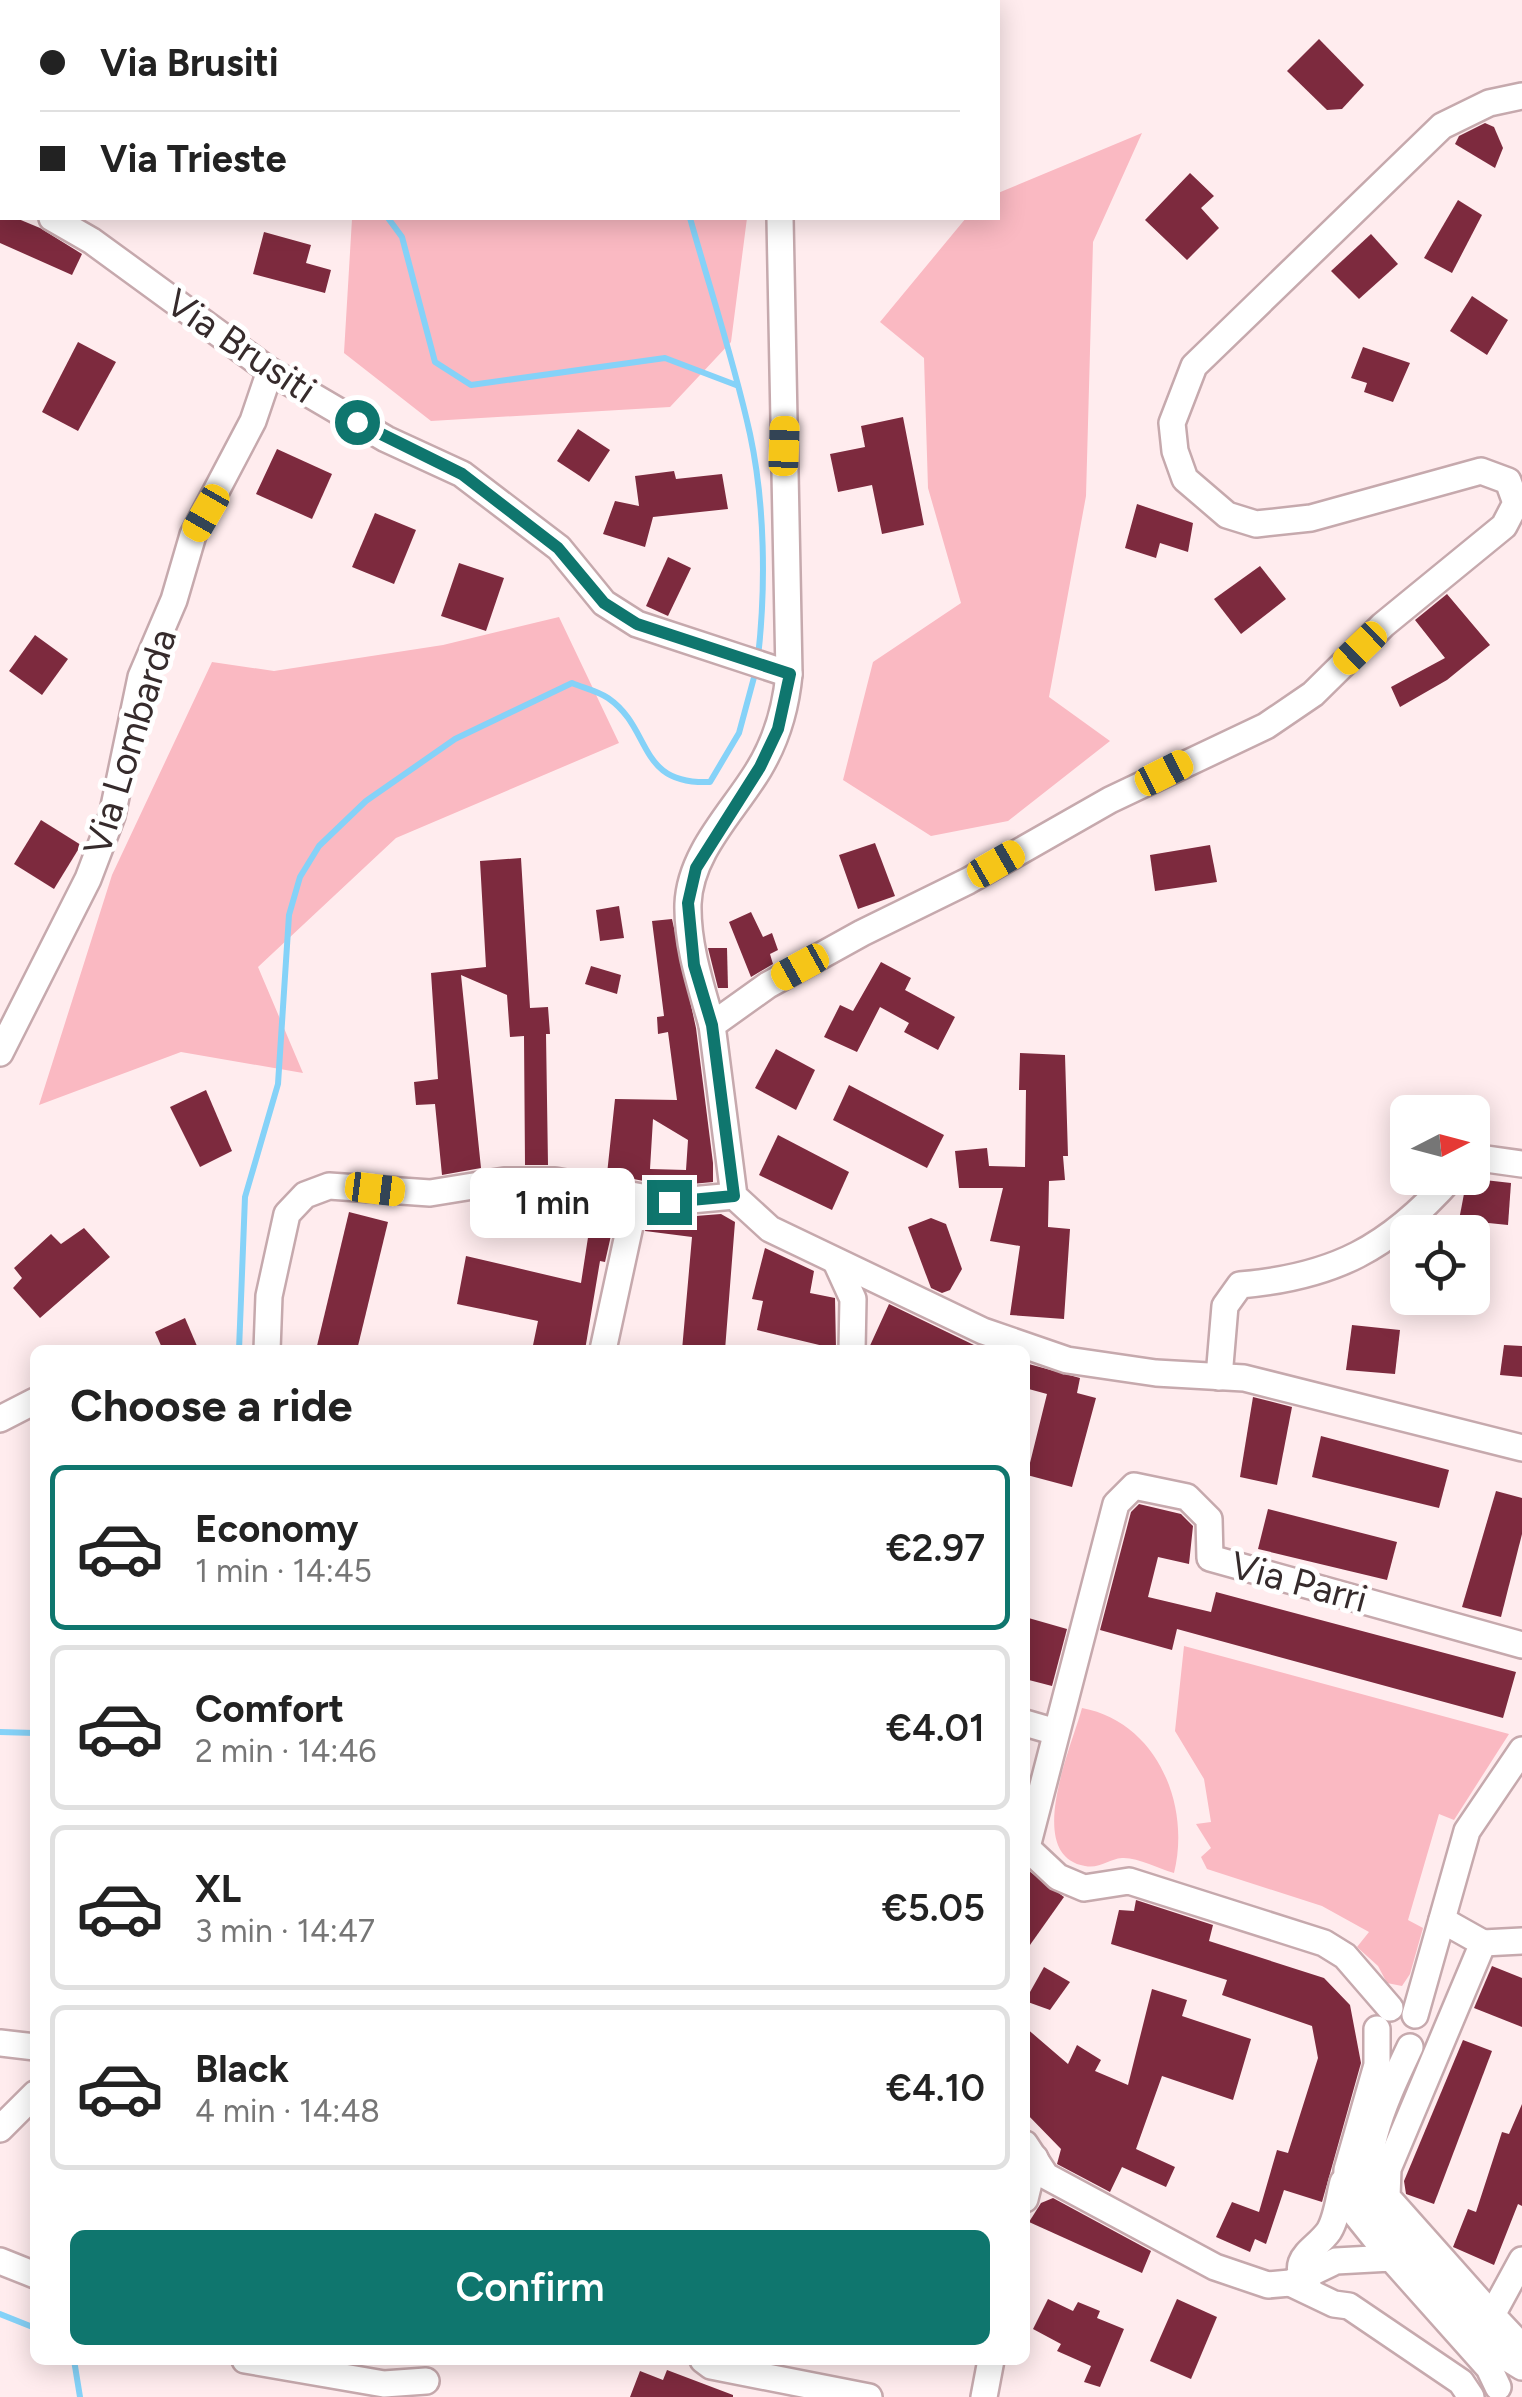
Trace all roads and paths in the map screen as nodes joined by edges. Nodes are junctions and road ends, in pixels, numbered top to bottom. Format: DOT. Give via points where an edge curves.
graph roads {
  1 [pos="1522,96"];
  2 [pos="56,220"];
  3 [pos="780,220"];
  4 [pos="270,371"];
  5 [pos="1517,481"];
  6 [pos="785,672"];
  7 [pos="712,1025"];
  8 [pos="0,1053"];
  9 [pos="1490,1160"];
  10 [pos="1522,1164"];
  11 [pos="1435,1195"];
  12 [pos="734,1196"];
  13 [pos="636,1198"];
  14 [pos="838,1264"];
  15 [pos="268,1345"];
  16 [pos="604,1345"];
  17 [pos="852,1345"];
  18 [pos="1024,1345"];
  19 [pos="1030,1347"];
  20 [pos="1219,1377"];
  21 [pos="30,1404"];
  22 [pos="0,1419"];
  23 [pos="1522,1448"];
  24 [pos="1522,1645"];
  25 [pos="1030,1724"];
  26 [pos="1056,1732"];
  27 [pos="1522,1750"];
  28 [pos="1030,1831"];
  29 [pos="1030,1850"];
  30 [pos="1442,1920"];
  31 [pos="1522,1941"];
  32 [pos="1483,1943"];
  33 [pos="1391,2016"];
  34 [pos="0,2043"];
  35 [pos="30,2046"];
  36 [pos="1410,2047"];
  37 [pos="30,2099"];
  38 [pos="0,2128"];
  39 [pos="1030,2151"];
  40 [pos="1346,2170"];
  41 [pos="1390,2258"];
  42 [pos="1522,2260"];
  43 [pos="0,2261"];
  44 [pos="30,2274"];
  45 [pos="1302,2285"];
  46 [pos="1492,2315"];
  47 [pos="1522,2347"];
  48 [pos="273,2365"];
  49 [pos="710,2365"];
  50 [pos="989,2365"];
  51 [pos="1522,2370"];
  52 [pos="431,2379"];
  53 [pos="1497,2392"];
  54 [pos="869,2397"];
  55 [pos="984,2397"];
  56 [pos="1472,2397"];
  1 -- 5 [label="street" via="1489,103 1442,126 1194,366 1172,424 1185,480 1227,515 1256,524 1312,518 1481,471"];
  2 -- 4 [label="street, Via Brusiti"];
  3 -- 6 [label="street"];
  4 -- 6 [label="street, Via Brusiti" via="386,439 462,474 558,548 604,603 637,624"];
  4 -- 8 [label="street, Via Lombarda" via="253,422 193,536 141,677 112,816 88,879"];
  5 -- 7 [label="street" via="1516,503 1504,526 1313,694 1266,726 1110,800 862,933 768,984"];
  6 -- 7 [label="street" via="786,704 760,767 696,868 688,903 694,965"];
  7 -- 12 [label="street"];
  9 -- 10 [label="street"];
  11 -- 20 [label="street" via="1356,1257 1296,1280 1240,1284 1225,1306"];
  12 -- 13 [label="street" via="697,1202"];
  12 -- 14 [label="street" via="770,1229"];
  13 -- 15 [label="street" via="555,1180 430,1193 329,1186 305,1195 286,1214 278,1246"];
  13 -- 16 [label="street"];
  14 -- 17 [label="street" via="853,1299"];
  14 -- 18 [label="street"];
  19 -- 20 [label="street" via="1067,1360"];
  20 -- 23 [label="street" via="1330,1397"];
  21 -- 22 [label="street"];
  24 -- 26 [label="street, Via Parri" via="1210,1558 1209,1519 1188,1497 1134,1486 1116,1504"];
  25 -- 26 [label="street"];
  26 -- 28 [label="street"];
  27 -- 30 [label="street" via="1467,1831"];
  29 -- 33 [label="street" via="1058,1877 1084,1888 1129,1881 1293,1930 1334,1950"];
  30 -- 32 [label="street"];
  30 -- 33 [label="street" via="1434,1950"];
  31 -- 32 [label="street"];
  32 -- 46 [label="street" via="1386,2183 1394,2209"];
  33 -- 36 [label="street" via="1419,2036"];
  33 -- 36 [label="street" via="1388,2048"];
  33 -- 40 [label="street"];
  34 -- 35 [label="street"];
  36 -- 51 [label="street" via="1366,2170 1370,2200"];
  37 -- 38 [label="street"];
  39 -- 45 [label="street" via="1046,2176 1215,2267 1268,2286"];
  40 -- 41 [label="street" via="1350,2207"];
  40 -- 45 [label="street" via="1331,2229 1300,2260"];
  41 -- 45 [label="street" via="1336,2261"];
  41 -- 53 [label="street" via="1489,2368"];
  42 -- 46 [label="street"];
  43 -- 44 [label="street"];
  45 -- 56 [label="street" via="1349,2306 1462,2382"];
  46 -- 47 [label="street"];
  48 -- 52 [label="street" via="384,2384"];
  49 -- 54 [label="street"];
  50 -- 55 [label="street"];
  51 -- 53 [label="street"];
}
